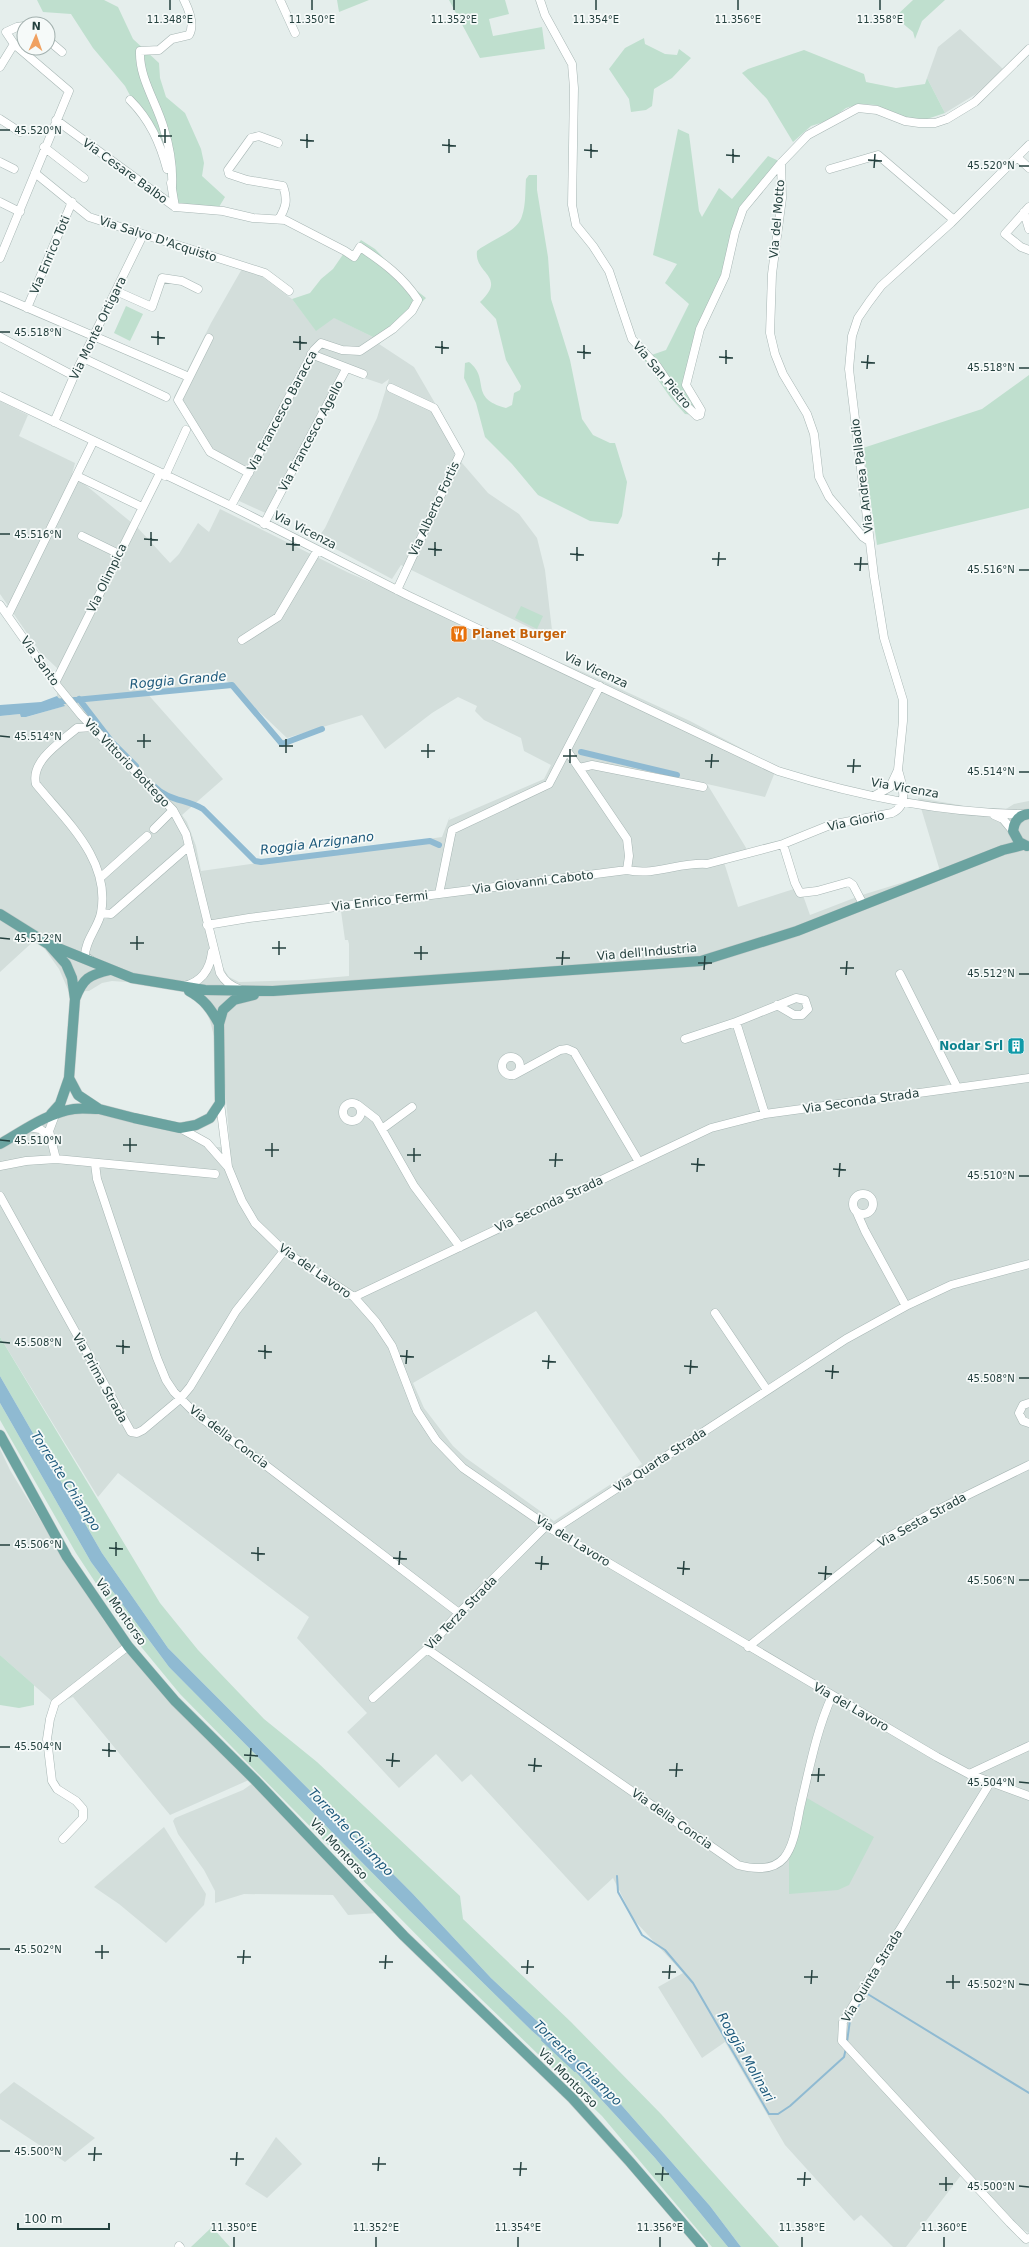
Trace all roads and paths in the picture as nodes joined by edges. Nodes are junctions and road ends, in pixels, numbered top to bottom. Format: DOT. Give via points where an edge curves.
graph roads {
  1 [pos="184,0"];
  2 [pos="280,0"];
  3 [pos="540,0"];
  4 [pos="16,27"];
  5 [pos="295,33"];
  6 [pos="14,44"];
  7 [pos="56,47"];
  8 [pos="1029,49"];
  9 [pos="62,52"];
  10 [pos="0,67"];
  11 [pos="130,100"];
  12 [pos="0,119"];
  13 [pos="56,120"];
  14 [pos="20,132"];
  15 [pos="278,142"];
  16 [pos="1029,145"];
  17 [pos="44,147"];
  18 [pos="1017,157"];
  19 [pos="0,162"];
  20 [pos="781,163"];
  21 [pos="1029,168"];
  22 [pos="14,169"];
  23 [pos="830,169"];
  24 [pos="35,173"];
  25 [pos="84,178"];
  26 [pos="172,187"];
  27 [pos="0,202"];
  28 [pos="72,202"];
  29 [pos="175,207"];
  30 [pos="1027,209"];
  31 [pos="20,212"];
  32 [pos="279,219"];
  33 [pos="954,220"];
  34 [pos="1029,229"];
  35 [pos="143,235"];
  36 [pos="2,249"];
  37 [pos="1029,250"];
  38 [pos="345,251"];
  39 [pos="0,258"];
  40 [pos="198,289"];
  41 [pos="116,291"];
  42 [pos="289,291"];
  43 [pos="0,296"];
  44 [pos="27,308"];
  45 [pos="94,336"];
  46 [pos="0,337"];
  47 [pos="209,338"];
  48 [pos="311,354"];
  49 [pos="83,358"];
  50 [pos="346,369"];
  51 [pos="363,374"];
  52 [pos="74,376"];
  53 [pos="190,377"];
  54 [pos="391,388"];
  55 [pos="0,396"];
  56 [pos="166,397"];
  57 [pos="54,422"];
  58 [pos="186,430"];
  59 [pos="93,442"];
  60 [pos="249,473"];
  61 [pos="162,474"];
  62 [pos="77,476"];
  63 [pos="231,506"];
  64 [pos="142,508"];
  65 [pos="264,524"];
  66 [pos="82,536"];
  67 [pos="869,541"];
  68 [pos="317,551"];
  69 [pos="119,554"];
  70 [pos="397,590"];
  71 [pos="0,605"];
  72 [pos="8,615"];
  73 [pos="242,640"];
  74 [pos="55,684"];
  75 [pos="600,686"];
  76 [pos="81,716"];
  77 [pos="92,727"];
  78 [pos="77,728"];
  79 [pos="568,752"];
  80 [pos="579,768"];
  81 [pos="898,770"];
  82 [pos="703,787"];
  83 [pos="890,787"];
  84 [pos="873,796"];
  85 [pos="890,799"];
  86 [pos="903,802"];
  87 [pos="173,810"];
  88 [pos="992,814"];
  89 [pos="1027,814"];
  90 [pos="154,829"];
  91 [pos="1013,833"];
  92 [pos="147,836"];
  93 [pos="783,844"];
  94 [pos="1026,845"];
  95 [pos="189,846"];
  96 [pos="1003,850"];
  97 [pos="707,864"];
  98 [pos="627,870"];
  99 [pos="100,878"];
  100 [pos="438,894"];
  101 [pos="864,904"];
  102 [pos="101,912"];
  103 [pos="0,914"];
  104 [pos="207,925"];
  105 [pos="48,944"];
  106 [pos="212,947"];
  107 [pos="97,964"];
  108 [pos="110,970"];
  109 [pos="900,974"];
  110 [pos="181,987"];
  111 [pos="241,990"];
  112 [pos="273,991"];
  113 [pos="75,999"];
  114 [pos="778,1006"];
  115 [pos="736,1022"];
  116 [pos="219,1024"];
  117 [pos="685,1039"];
  118 [pos="514,1058"];
  119 [pos="536,1063"];
  120 [pos="514,1075"];
  121 [pos="69,1078"];
  122 [pos="1029,1078"];
  123 [pos="957,1087"];
  124 [pos="220,1104"];
  125 [pos="358,1105"];
  126 [pos="412,1107"];
  127 [pos="99,1109"];
  128 [pos="765,1114"];
  129 [pos="52,1116"];
  130 [pos="376,1119"];
  131 [pos="355,1121"];
  132 [pos="28,1127"];
  133 [pos="180,1128"];
  134 [pos="382,1129"];
  135 [pos="49,1136"];
  136 [pos="0,1144"];
  137 [pos="56,1159"];
  138 [pos="639,1162"];
  139 [pos="96,1164"];
  140 [pos="0,1166"];
  141 [pos="228,1167"];
  142 [pos="215,1174"];
  143 [pos="0,1196"];
  144 [pos="870,1212"];
  145 [pos="857,1213"];
  146 [pos="865,1231"];
  147 [pos="460,1247"];
  148 [pos="284,1251"];
  149 [pos="1029,1264"];
  150 [pos="354,1297"];
  151 [pos="906,1306"];
  152 [pos="715,1313"];
  153 [pos="767,1390"];
  154 [pos="180,1399"];
  155 [pos="1029,1403"];
  156 [pos="1029,1423"];
  157 [pos="0,1435"];
  158 [pos="1029,1465"];
  159 [pos="550,1528"];
  160 [pos="459,1613"];
  161 [pos="128,1646"];
  162 [pos="748,1647"];
  163 [pos="427,1649"];
  164 [pos="832,1696"];
  165 [pos="373,1698"];
  166 [pos="1029,1746"];
  167 [pos="970,1774"];
  168 [pos="990,1783"];
  169 [pos="1029,1796"];
  170 [pos="63,1838"];
  171 [pos="1029,2238"];
  172 [pos="703,2247"];
  1 -- 26 [label="street" via="188,9 191,32 189,36 168,42 159,50 140,51 143,77 164,128 173,173"];
  2 -- 5 [label="street"];
  3 -- 20 [label="street, Via San Pietro" via="545,15 572,64 572,205 576,226 609,271 632,339 658,366 680,400 697,416 701,410 686,385 700,329 725,276 743,210"];
  4 -- 6 [label="street" via="6,32"];
  6 -- 10 [label="street"];
  6 -- 13 [label="street" via="69,91"];
  7 -- 9 [label="street"];
  8 -- 20 [label="street, Via del Motto" via="975,102 947,119 935,123 905,122 877,110 858,108 808,135"];
  11 -- 26 [label="street, Via Cesare Balbo" via="143,113 156,137"];
  12 -- 14 [label="street"];
  13 -- 17 [label="street"];
  13 -- 29 [label="street, Via Cesare Balbo"];
  15 -- 32 [label="street" via="258,136 251,138 228,170 229,174 247,180 283,186 286,208"];
  16 -- 18 [label="street, Via Andrea Palladio"];
  17 -- 24 [label="street"];
  17 -- 25 [label="street"];
  18 -- 21 [label="street"];
  18 -- 33 [label="street, Via Andrea Palladio"];
  19 -- 22 [label="street"];
  20 -- 67 [label="street, Via del Motto" via="782,198 772,274 770,326 775,354 790,389 807,414 814,434 819,477 863,538"];
  23 -- 33 [label="street" via="878,155"];
  24 -- 28 [label="street, Via Salvo D'Acquisto"];
  24 -- 31 [label="street"];
  26 -- 29 [label="street, Via Cesare Balbo"];
  27 -- 31 [label="street"];
  28 -- 35 [label="street, Via Salvo D'Acquisto" via="89,217"];
  28 -- 44 [label="street, Via Enrico Toti"];
  29 -- 32 [label="street, Via Cesare Balbo"];
  30 -- 34 [label="street"];
  30 -- 37 [label="street" via="1005,234"];
  31 -- 36 [label="street"];
  32 -- 38 [label="street, Via Cesare Balbo"];
  33 -- 67 [label="street, Via Andrea Palladio" via="881,286 858,318 852,336 849,369"];
  35 -- 41 [label="street, Via Monte Ortigara"];
  35 -- 42 [label="street, Via Salvo D'Acquisto" via="265,273"];
  36 -- 39 [label="street"];
  38 -- 48 [label="street, Via Francesco Baracca" via="354,257 360,247 380,260 418,300 412,311 393,328 360,351 342,350 320,343"];
  40 -- 41 [label="street" via="182,281 162,278 152,307"];
  41 -- 45 [label="street, Via Monte Ortigara"];
  43 -- 44 [label="street"];
  44 -- 45 [label="street"];
  45 -- 49 [label="street, Via Monte Ortigara"];
  45 -- 53 [label="street"];
  46 -- 52 [label="street"];
  47 -- 53 [label="street"];
  48 -- 50 [label="street"];
  48 -- 60 [label="street, Via Francesco Baracca"];
  49 -- 52 [label="street, Via Monte Ortigara"];
  49 -- 56 [label="street"];
  50 -- 51 [label="street"];
  50 -- 65 [label="street, Via Francesco Agello"];
  52 -- 57 [label="street, Via Monte Ortigara"];
  53 -- 60 [label="street" via="178,400 210,452"];
  54 -- 70 [label="street, Via Alberto Fortis" via="434,408 460,454"];
  55 -- 57 [label="street, Via Vicenza"];
  57 -- 59 [label="street, Via Vicenza"];
  58 -- 61 [label="street"];
  59 -- 61 [label="street, Via Vicenza"];
  59 -- 62 [label="street"];
  60 -- 63 [label="street, Via Francesco Baracca"];
  61 -- 63 [label="street, Via Vicenza"];
  61 -- 64 [label="street, Via Olimpica"];
  62 -- 64 [label="street"];
  62 -- 72 [label="street"];
  63 -- 65 [label="street, Via Vicenza"];
  64 -- 69 [label="street, Via Olimpica"];
  65 -- 68 [label="street, Via Vicenza"];
  66 -- 69 [label="street"];
  67 -- 81 [label="street, Via Andrea Palladio" via="884,638 903,700"];
  68 -- 70 [label="street, Via Vicenza"];
  68 -- 73 [label="street" via="278,617"];
  69 -- 74 [label="street, Via Olimpica"];
  70 -- 75 [label="street, Via Vicenza"];
  71 -- 72 [label="street, Via Santo"];
  72 -- 74 [label="street, Via Santo"];
  74 -- 76 [label="street, Via Santo"];
  75 -- 79 [label="street, Via Enrico Fermi"];
  75 -- 84 [label="street, Via Vicenza" via="778,771 823,785"];
  76 -- 77 [label="street, Via Vittorio Bottego"];
  76 -- 78 [label="street"];
  77 -- 78 [label="street"];
  77 -- 87 [label="street, Via Vittorio Bottego"];
  78 -- 99 [label="street" via="39,764 34,776 36,784 88,847"];
  79 -- 80 [label="street"];
  79 -- 100 [label="street, Via Enrico Fermi" via="549,784 452,830"];
  80 -- 82 [label="street" via="592,765"];
  80 -- 98 [label="street" via="628,839"];
  81 -- 83 [label="street"];
  81 -- 86 [label="street" via="904,792"];
  83 -- 84 [label="street"];
  83 -- 85 [label="street"];
  84 -- 85 [label="street, Via Vicenza"];
  85 -- 86 [label="street, Via Vicenza"];
  86 -- 88 [label="street, Via Vicenza"];
  86 -- 93 [label="street, Via Giorio" via="898,811 892,814 830,825"];
  87 -- 90 [label="street, Via Vittorio Bottego"];
  87 -- 95 [label="street, Via Vittorio Bottego" via="186,834"];
  88 -- 89 [label="street, Via Vicenza"];
  88 -- 91 [label="street, Via Vicenza" via="1004,819"];
  89 -- 91 [label="main road, Via Vicenza" via="1016,820"];
  91 -- 94 [label="main road, Via Vicenza"];
  91 -- 96 [label="main road"];
  92 -- 99 [label="street"];
  93 -- 97 [label="street, Via Giorio"];
  93 -- 101 [label="street" via="800,893 849,882"];
  94 -- 96 [label="main road, Via dell'Industria"];
  95 -- 102 [label="street" via="110,914"];
  95 -- 104 [label="street, Via Vittorio Bottego"];
  96 -- 101 [label="main road, Via dell'Industria"];
  97 -- 98 [label="street, Via Giovanni Caboto" via="696,863 643,873"];
  98 -- 100 [label="street, Via Giovanni Caboto"];
  99 -- 102 [label="street"];
  100 -- 104 [label="street, Via Enrico Fermi"];
  101 -- 112 [label="main road, Via dell'Industria" via="797,931 701,961"];
  102 -- 107 [label="street" via="98,924 85,949 85,956"];
  103 -- 105 [label="main road, Via dell'Industria"];
  104 -- 106 [label="street, Via Vittorio Bottego"];
  105 -- 107 [label="main road, Via dell'Industria"];
  105 -- 113 [label="main road, Via dell'Industria" via="66,964 72,978"];
  106 -- 110 [label="street, Via Vittorio Bottego" via="210,966 200,980"];
  106 -- 111 [label="street, Via Vittorio Bottego" via="223,980"];
  107 -- 108 [label="main road, Via dell'Industria"];
  108 -- 110 [label="main road, Via dell'Industria" via="132,978"];
  108 -- 113 [label="main road, Via dell'Industria" via="93,974 81,984"];
  109 -- 123 [label="street"];
  110 -- 111 [label="main road, Via dell'Industria"];
  110 -- 116 [label="main road, Via dell'Industria" via="205,1002"];
  111 -- 112 [label="main road, Via dell'Industria"];
  112 -- 116 [label="main road, Via dell'Industria" via="234,1000 224,1010"];
  113 -- 121 [label="main road, Via dell'Industria"];
  114 -- 115 [label="street"];
  115 -- 117 [label="street"];
  115 -- 128 [label="street"];
  116 -- 124 [label="main road, Via dell'Industria"];
  118 -- 119 [label="street"];
  118 -- 120 [label="street" via="520,1065 519,1071"];
  118 -- 120 [label="street" via="505,1059 501,1067 506,1074"];
  119 -- 120 [label="street"];
  119 -- 138 [label="street" via="560,1050 568,1049 574,1052"];
  121 -- 127 [label="main road" via="78,1095"];
  121 -- 129 [label="main road, Via dell'Industria" via="60,1104"];
  122 -- 123 [label="street, Via Seconda Strada"];
  123 -- 128 [label="street, Via Seconda Strada"];
  124 -- 133 [label="main road" via="210,1118 196,1125"];
  124 -- 141 [label="street, Via del Lavoro"];
  125 -- 130 [label="street"];
  125 -- 131 [label="street" via="361,1114"];
  125 -- 131 [label="street" via="349,1103 342,1110 344,1118 350,1122"];
  126 -- 134 [label="street"];
  127 -- 129 [label="main road" via="75,1108"];
  127 -- 133 [label="main road"];
  128 -- 138 [label="street, Via Seconda Strada" via="711,1128"];
  129 -- 132 [label="main road"];
  129 -- 135 [label="street"];
  130 -- 131 [label="street" via="366,1117"];
  130 -- 134 [label="street"];
  132 -- 135 [label="street" via="40,1129"];
  132 -- 136 [label="main road"];
  133 -- 141 [label="street, Via del Lavoro" via="207,1143"];
  134 -- 147 [label="street" via="414,1186"];
  135 -- 137 [label="street"];
  137 -- 139 [label="street"];
  137 -- 140 [label="street"];
  138 -- 147 [label="street, Via Seconda Strada"];
  139 -- 142 [label="street"];
  139 -- 154 [label="street, Via della Concia" via="97,1179 157,1358 166,1380"];
  141 -- 148 [label="street, Via del Lavoro" via="242,1201 256,1223"];
  143 -- 154 [label="street, Via Prima Strada" via="131,1432 143,1430"];
  144 -- 145 [label="street" via="863,1215"];
  144 -- 145 [label="street" via="873,1202 869,1196 863,1194 853,1201 853,1208"];
  144 -- 146 [label="street"];
  145 -- 146 [label="street"];
  146 -- 151 [label="street"];
  147 -- 150 [label="street, Via Seconda Strada"];
  148 -- 150 [label="street, Via del Lavoro"];
  148 -- 154 [label="street, Via Prima Strada" via="236,1312"];
  149 -- 151 [label="street, Via Quarta Strada" via="951,1285"];
  150 -- 159 [label="street, Via del Lavoro" via="376,1322 392,1346 417,1411 436,1440 463,1468"];
  151 -- 153 [label="street, Via Quarta Strada" via="846,1339"];
  152 -- 153 [label="street"];
  153 -- 159 [label="street, Via Quarta Strada"];
  154 -- 160 [label="street, Via della Concia" via="196,1414"];
  155 -- 156 [label="street" via="1023,1405 1019,1413 1023,1421"];
  157 -- 161 [label="main road, Via Montorso" via="67,1557"];
  158 -- 162 [label="street, Via Sesta Strada" via="935,1511 878,1543"];
  159 -- 160 [label="street, Via Terza Strada"];
  159 -- 162 [label="street, Via del Lavoro"];
  160 -- 163 [label="street, Via Terza Strada"];
  161 -- 170 [label="street" via="55,1703 47,1739 52,1781 57,1789 76,1801 82,1809 83,1818"];
  161 -- 172 [label="main road, Via Montorso" via="175,1701 255,1780 404,1936 572,2098"];
  162 -- 164 [label="street, Via del Lavoro"];
  163 -- 164 [label="street, Via della Concia" via="738,1864 753,1869 775,1865 784,1857 796,1826 822,1716"];
  163 -- 165 [label="street, Via Terza Strada"];
  164 -- 167 [label="street, Via del Lavoro"];
  166 -- 167 [label="street"];
  167 -- 168 [label="street, Via del Lavoro"];
  168 -- 169 [label="street, Via del Lavoro"];
  168 -- 171 [label="street, Via Quinta Strada" via="843,2022 841,2032 842,2041 1010,2223 1026,2239"];
}
